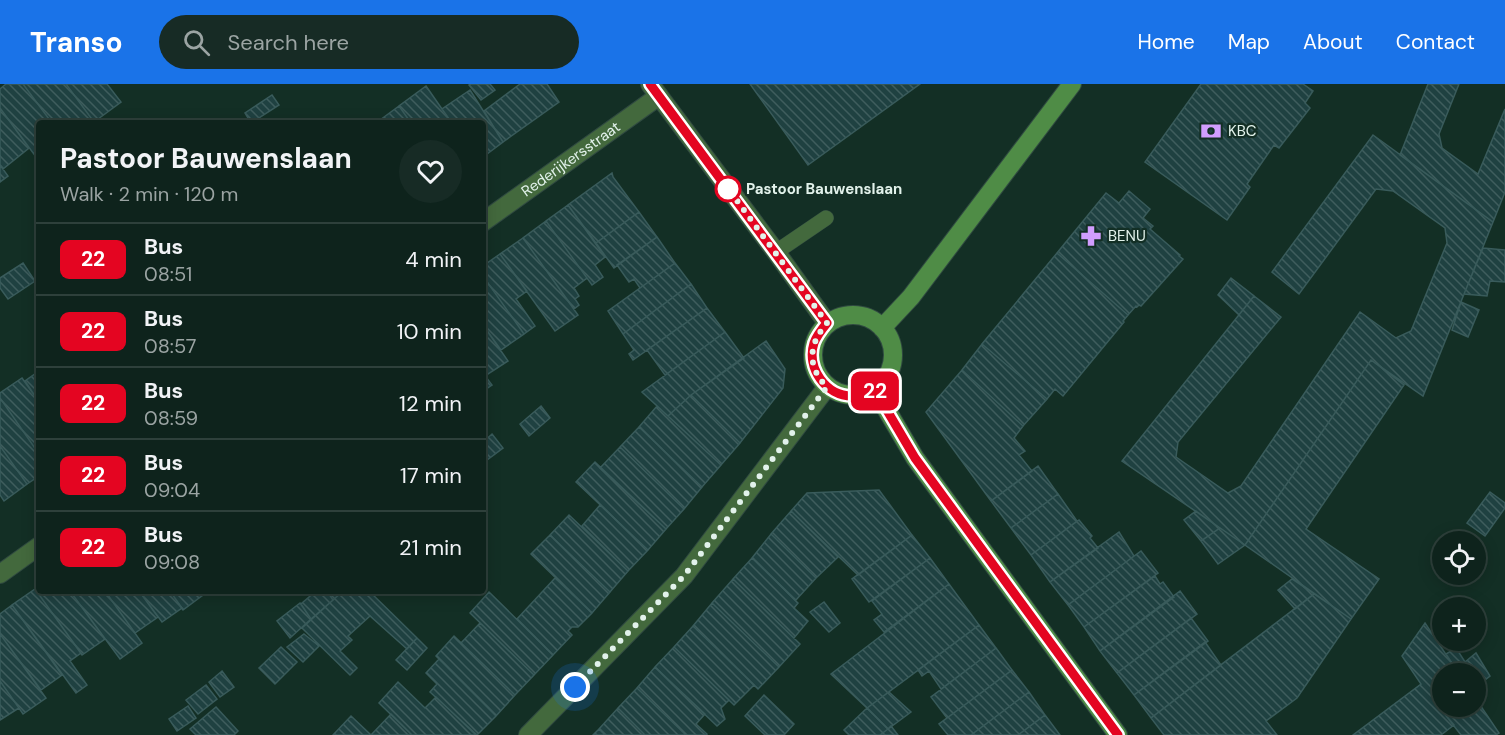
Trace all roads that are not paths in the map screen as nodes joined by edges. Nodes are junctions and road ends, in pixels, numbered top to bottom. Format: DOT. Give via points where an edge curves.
graph roads {
  1 [pos="1072,84"];
  2 [pos="655,90"];
  3 [pos="826,218"];
  4 [pos="486,220"];
  5 [pos="776,252"];
  6 [pos="827,323"];
  7 [pos="882,328"];
  8 [pos="827,387"];
  9 [pos="875,390"];
  10 [pos="36,548"];
  11 [pos="0,574"];
  12 [pos="528,735"];
  13 [pos="1118,735"];
  1 -- 7 [label="street" via="911,297"];
  2 -- 4 [label="street, Rederijkersstraat"];
  2 -- 5 [label="street"];
  3 -- 5 [label="lane"];
  5 -- 6 [label="street"];
  6 -- 7 [label="street" via="853,314 867,317"];
  6 -- 8 [label="street" via="819,332 812,356 814,368"];
  7 -- 9 [label="street" via="893,350 892,366"];
  8 -- 9 [label="street" via="851,396"];
  8 -- 12 [label="street" via="684,576"];
  9 -- 13 [label="street" via="915,458"];
  10 -- 11 [label="street"];
}
